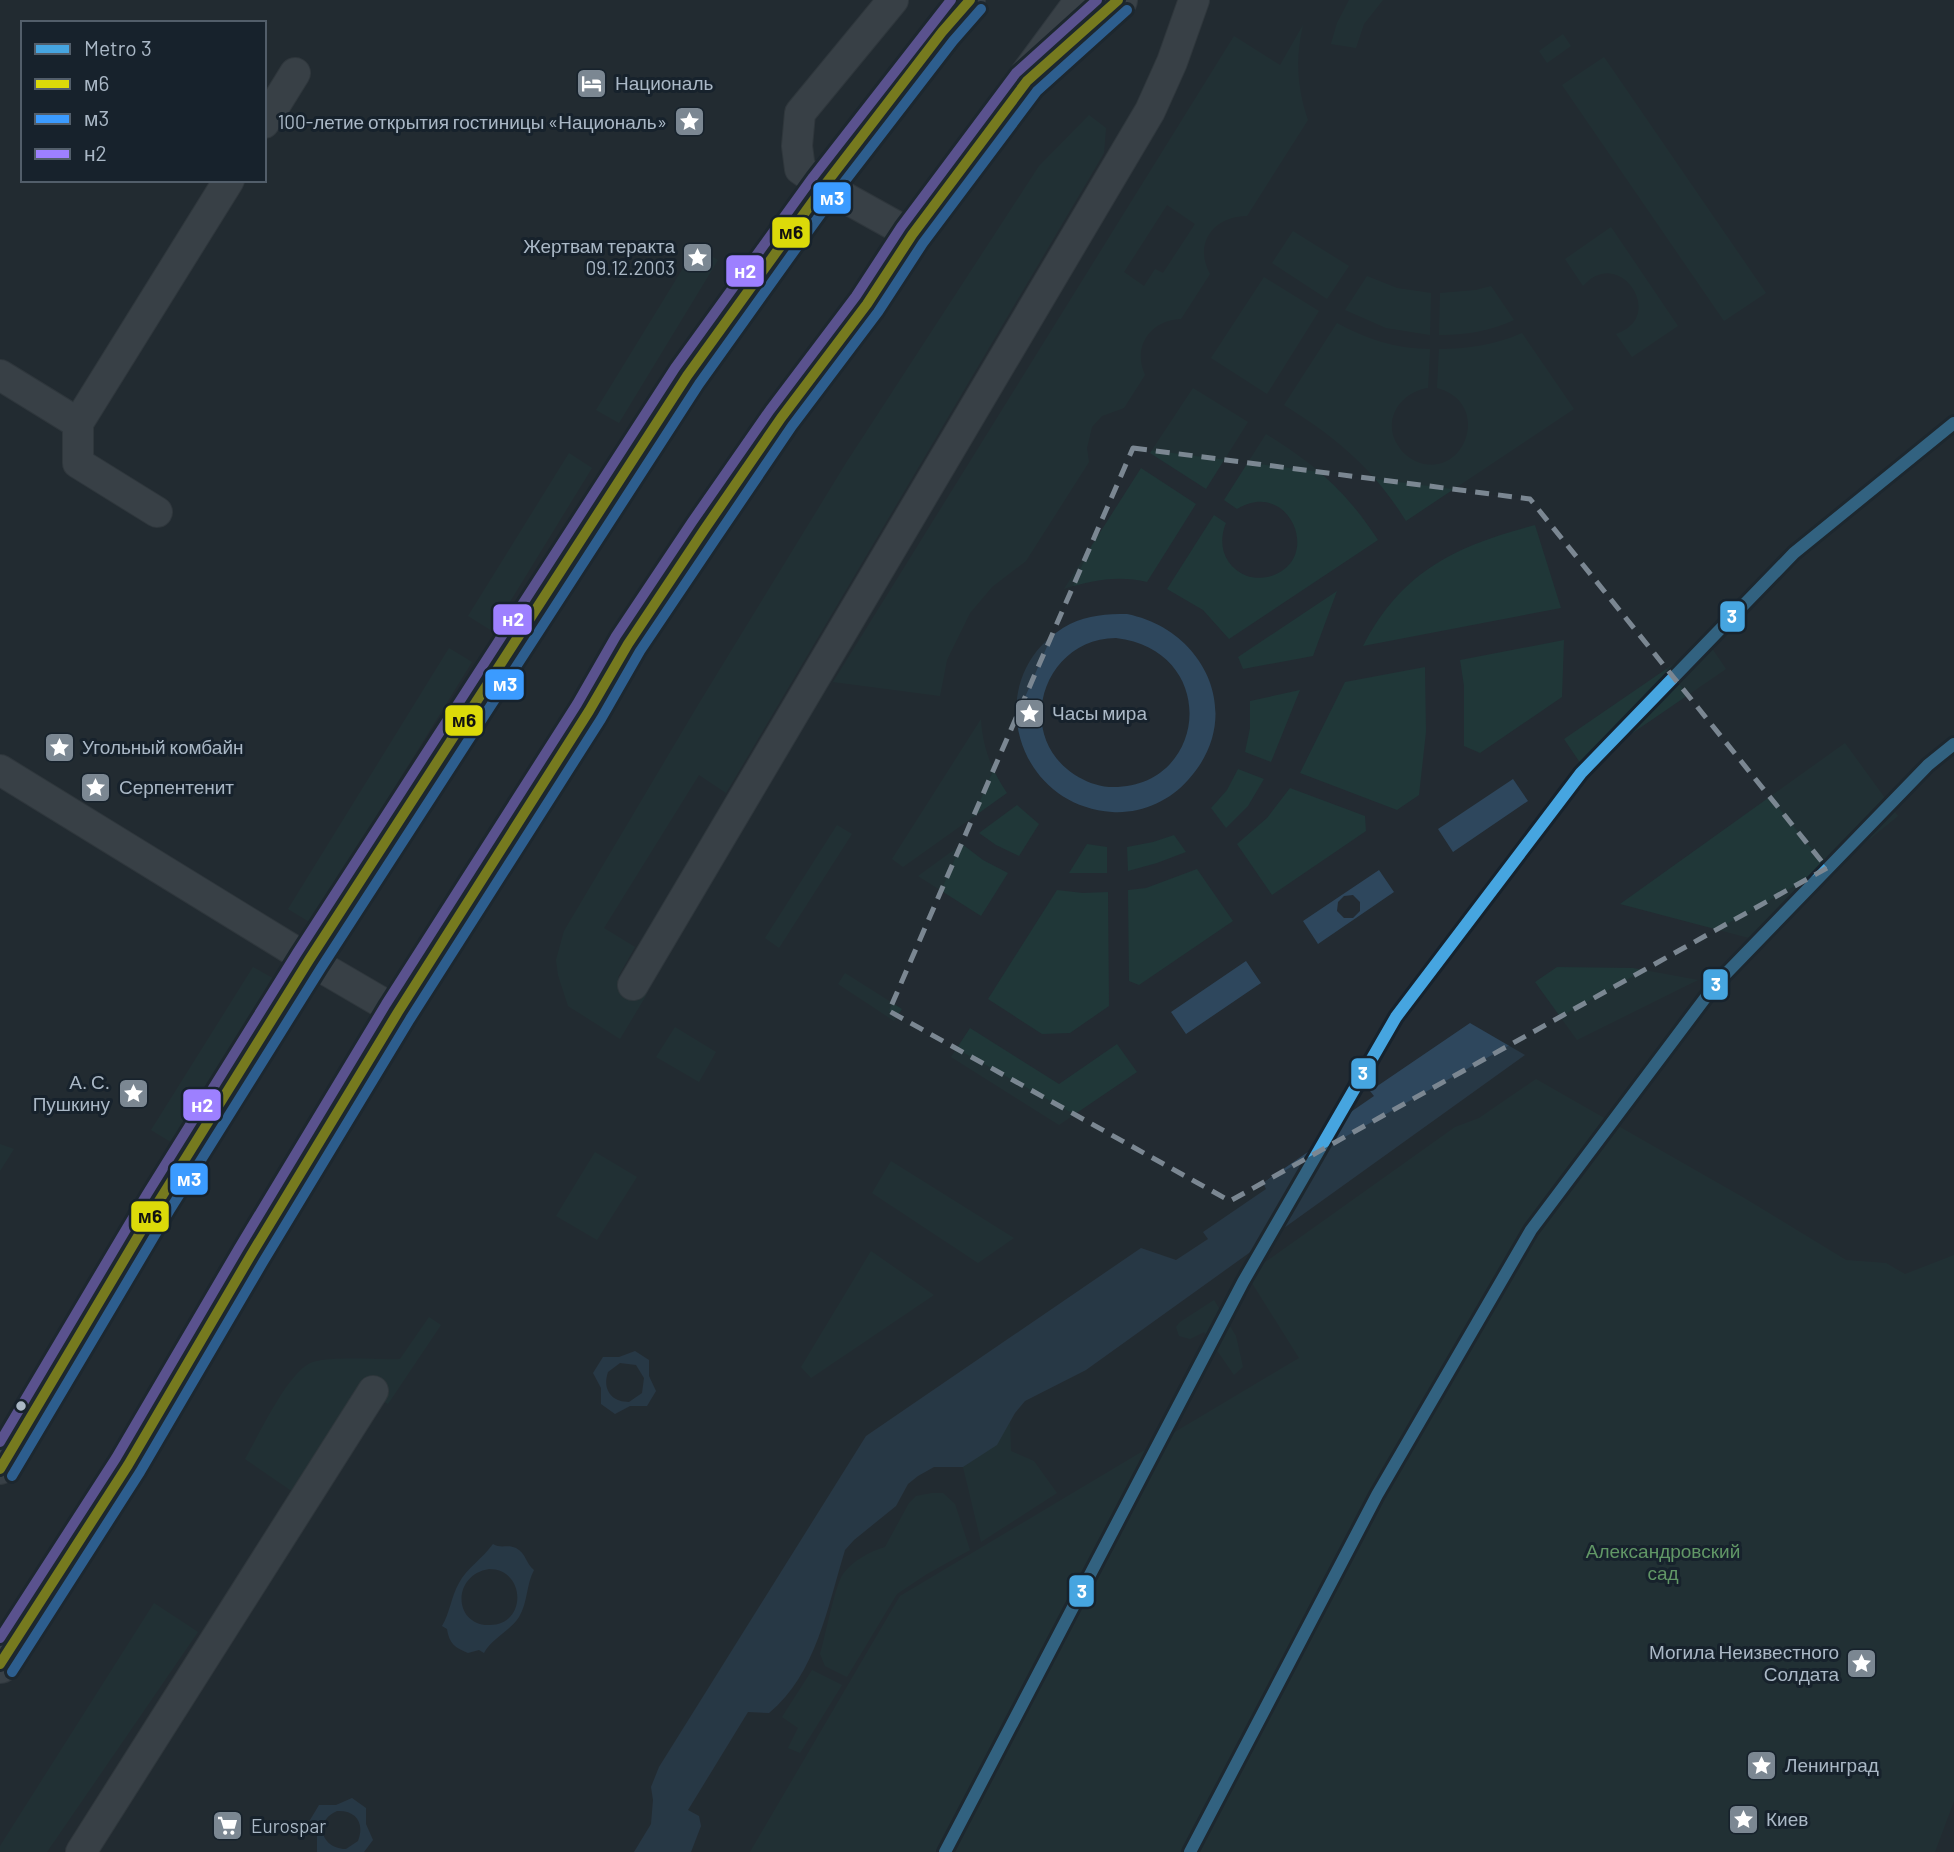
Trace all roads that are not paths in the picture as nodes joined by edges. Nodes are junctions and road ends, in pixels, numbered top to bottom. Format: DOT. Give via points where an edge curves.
graph roads {
  1 [pos="893,0"];
  2 [pos="970,0"];
  3 [pos="1085,0"];
  4 [pos="1118,0"];
  5 [pos="1194,0"];
  6 [pos="295,73"];
  7 [pos="1027,81"];
  8 [pos="266,120"];
  9 [pos="228,182"];
  10 [pos="824,186"];
  11 [pos="912,235"];
  12 [pos="0,375"];
  13 [pos="78,423"];
  14 [pos="157,512"];
  15 [pos="0,771"];
  16 [pos="309,960"];
  17 [pos="632,985"];
  18 [pos="398,1012"];
  19 [pos="373,1391"];
  20 [pos="0,1469"];
  21 [pos="0,1664"];
  22 [pos="81,1852"];
  1 -- 10 [label="lane" via="800,113 800,169"];
  2 -- 10 [label="lane"];
  3 -- 7 [label="main road"];
  4 -- 7 [label="main road"];
  5 -- 17 [label="lane" via="1144,121"];
  6 -- 8 [label="lane"];
  7 -- 11 [label="main road"];
  9 -- 13 [label="lane"];
  10 -- 11 [label="lane"];
  10 -- 16 [label="lane" via="687,376"];
  11 -- 18 [label="main road" via="628,644"];
  12 -- 13 [label="lane"];
  13 -- 14 [label="lane" via="78,463"];
  15 -- 16 [label="lane"];
  16 -- 18 [label="lane"];
  16 -- 20 [label="lane"];
  18 -- 21 [label="main road" via="128,1465"];
  19 -- 22 [label="lane"];
}
